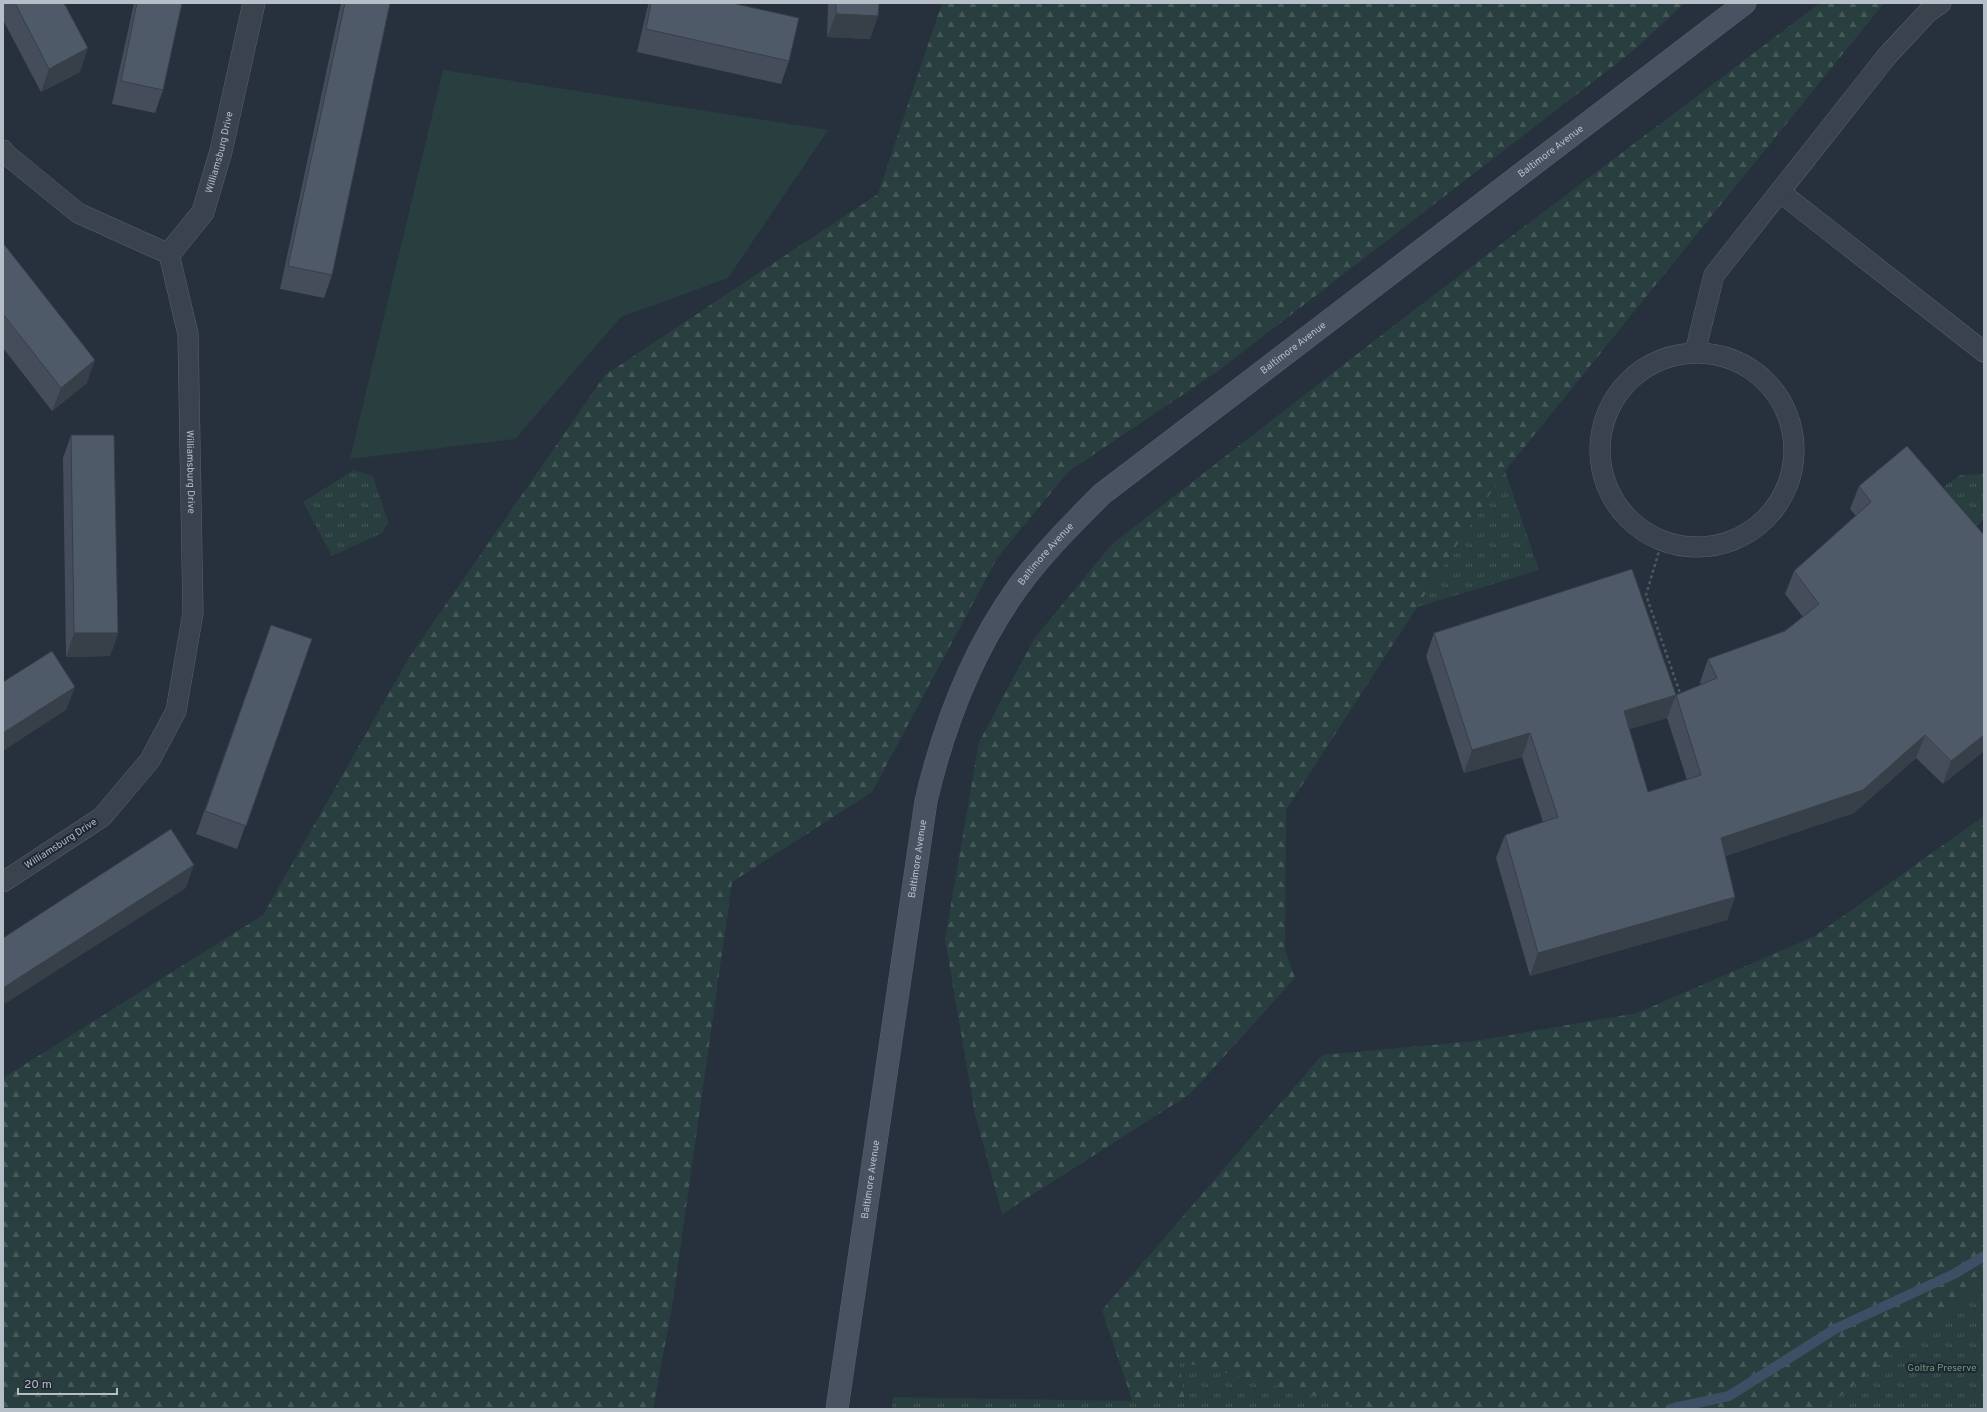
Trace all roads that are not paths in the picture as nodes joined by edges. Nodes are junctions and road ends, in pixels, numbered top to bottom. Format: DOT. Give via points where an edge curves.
graph roads {
  1 [pos="254,3"];
  2 [pos="1745,3"];
  3 [pos="1941,3"];
  4 [pos="3,150"];
  5 [pos="1780,192"];
  6 [pos="169,254"];
  7 [pos="1695,352"];
  8 [pos="1984,352"];
  9 [pos="3,882"];
  10 [pos="837,1409"];
  1 -- 6 [label="street, Williamsburg Drive" via="220,151 203,212"];
  2 -- 10 [label="street, Baltimore Avenue" via="1102,494 1057,538 1018,587 985,640 957,696 937,755 926,801"];
  3 -- 5 [label="lane" via="1928,12 1887,56"];
  4 -- 6 [label="lane" via="78,213"];
  5 -- 7 [label="lane" via="1714,275"];
  5 -- 8 [label="lane"];
  6 -- 9 [label="lane, Williamsburg Drive" via="188,334 193,613 176,711 150,760 102,817"];
  7 -- 7 [label="lane" via="1662,359 1633,376 1612,403 1601,435 1601,465 1612,497 1633,523 1662,541 1690,548 1724,544 1754,530 1778,505 1794,465 1793,432 1781,400 1759,374 1729,358"];
}
